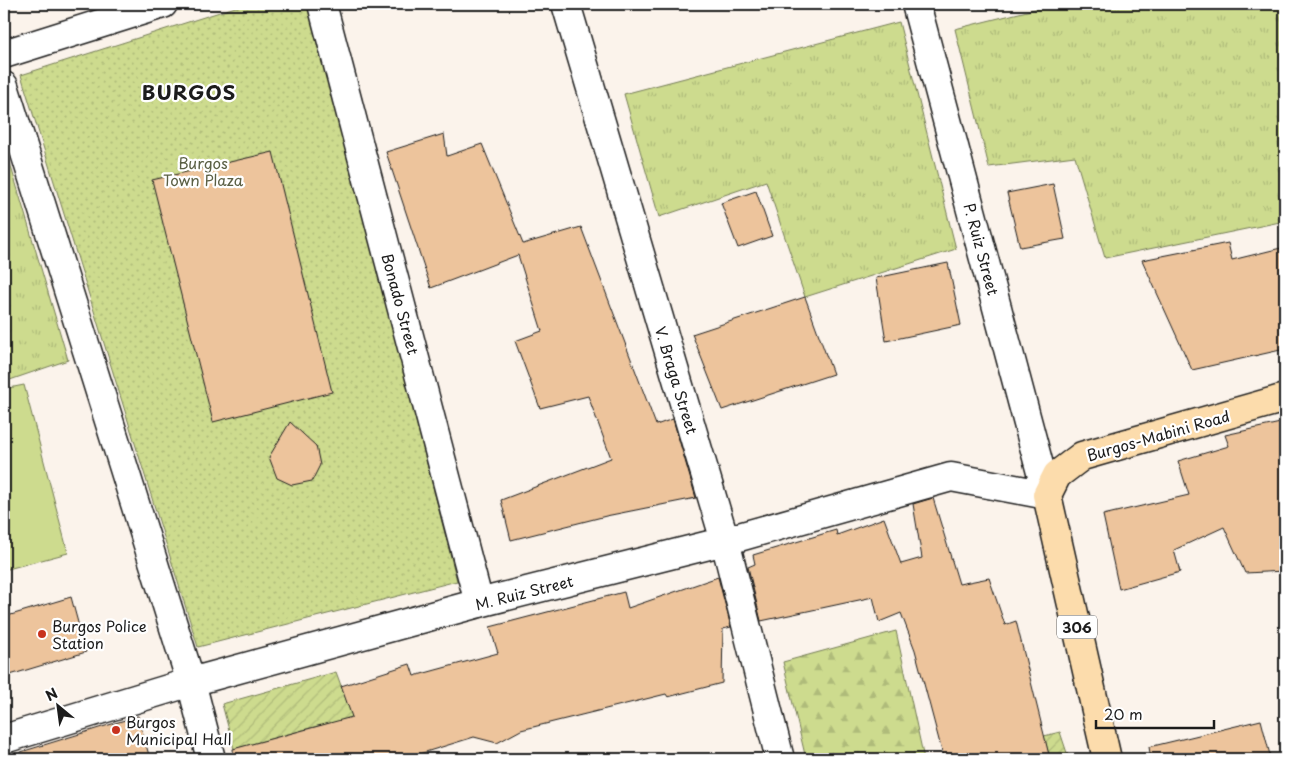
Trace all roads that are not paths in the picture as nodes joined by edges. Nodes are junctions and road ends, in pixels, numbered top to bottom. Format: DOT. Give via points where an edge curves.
graph roads {
  1 [pos="162,4"];
  2 [pos="322,4"];
  3 [pos="566,4"];
  4 [pos="916,4"];
  5 [pos="4,54"];
  6 [pos="4,86"];
  7 [pos="1285,398"];
  8 [pos="1047,495"];
  9 [pos="725,541"];
  10 [pos="479,603"];
  11 [pos="191,682"];
  12 [pos="4,739"];
  13 [pos="211,759"];
  14 [pos="780,759"];
  15 [pos="1107,759"];
  1 -- 5 [label="street"];
  2 -- 10 [label="street, Bonado Street"];
  3 -- 9 [label="street, V. Braga Street"];
  4 -- 8 [label="street, P. Ruiz Street"];
  6 -- 11 [label="street"];
  7 -- 8 [label="main road, Burgos-Mabini Road" via="1082,456 1057,475"];
  8 -- 9 [label="street, M. Ruiz Street" via="951,477"];
  8 -- 15 [label="main road, 306"];
  9 -- 10 [label="street, M. Ruiz Street"];
  9 -- 14 [label="street, V. Braga Street"];
  10 -- 11 [label="street, M. Ruiz Street"];
  11 -- 12 [label="street, M. Ruiz Street"];
  11 -- 13 [label="street"];
}
